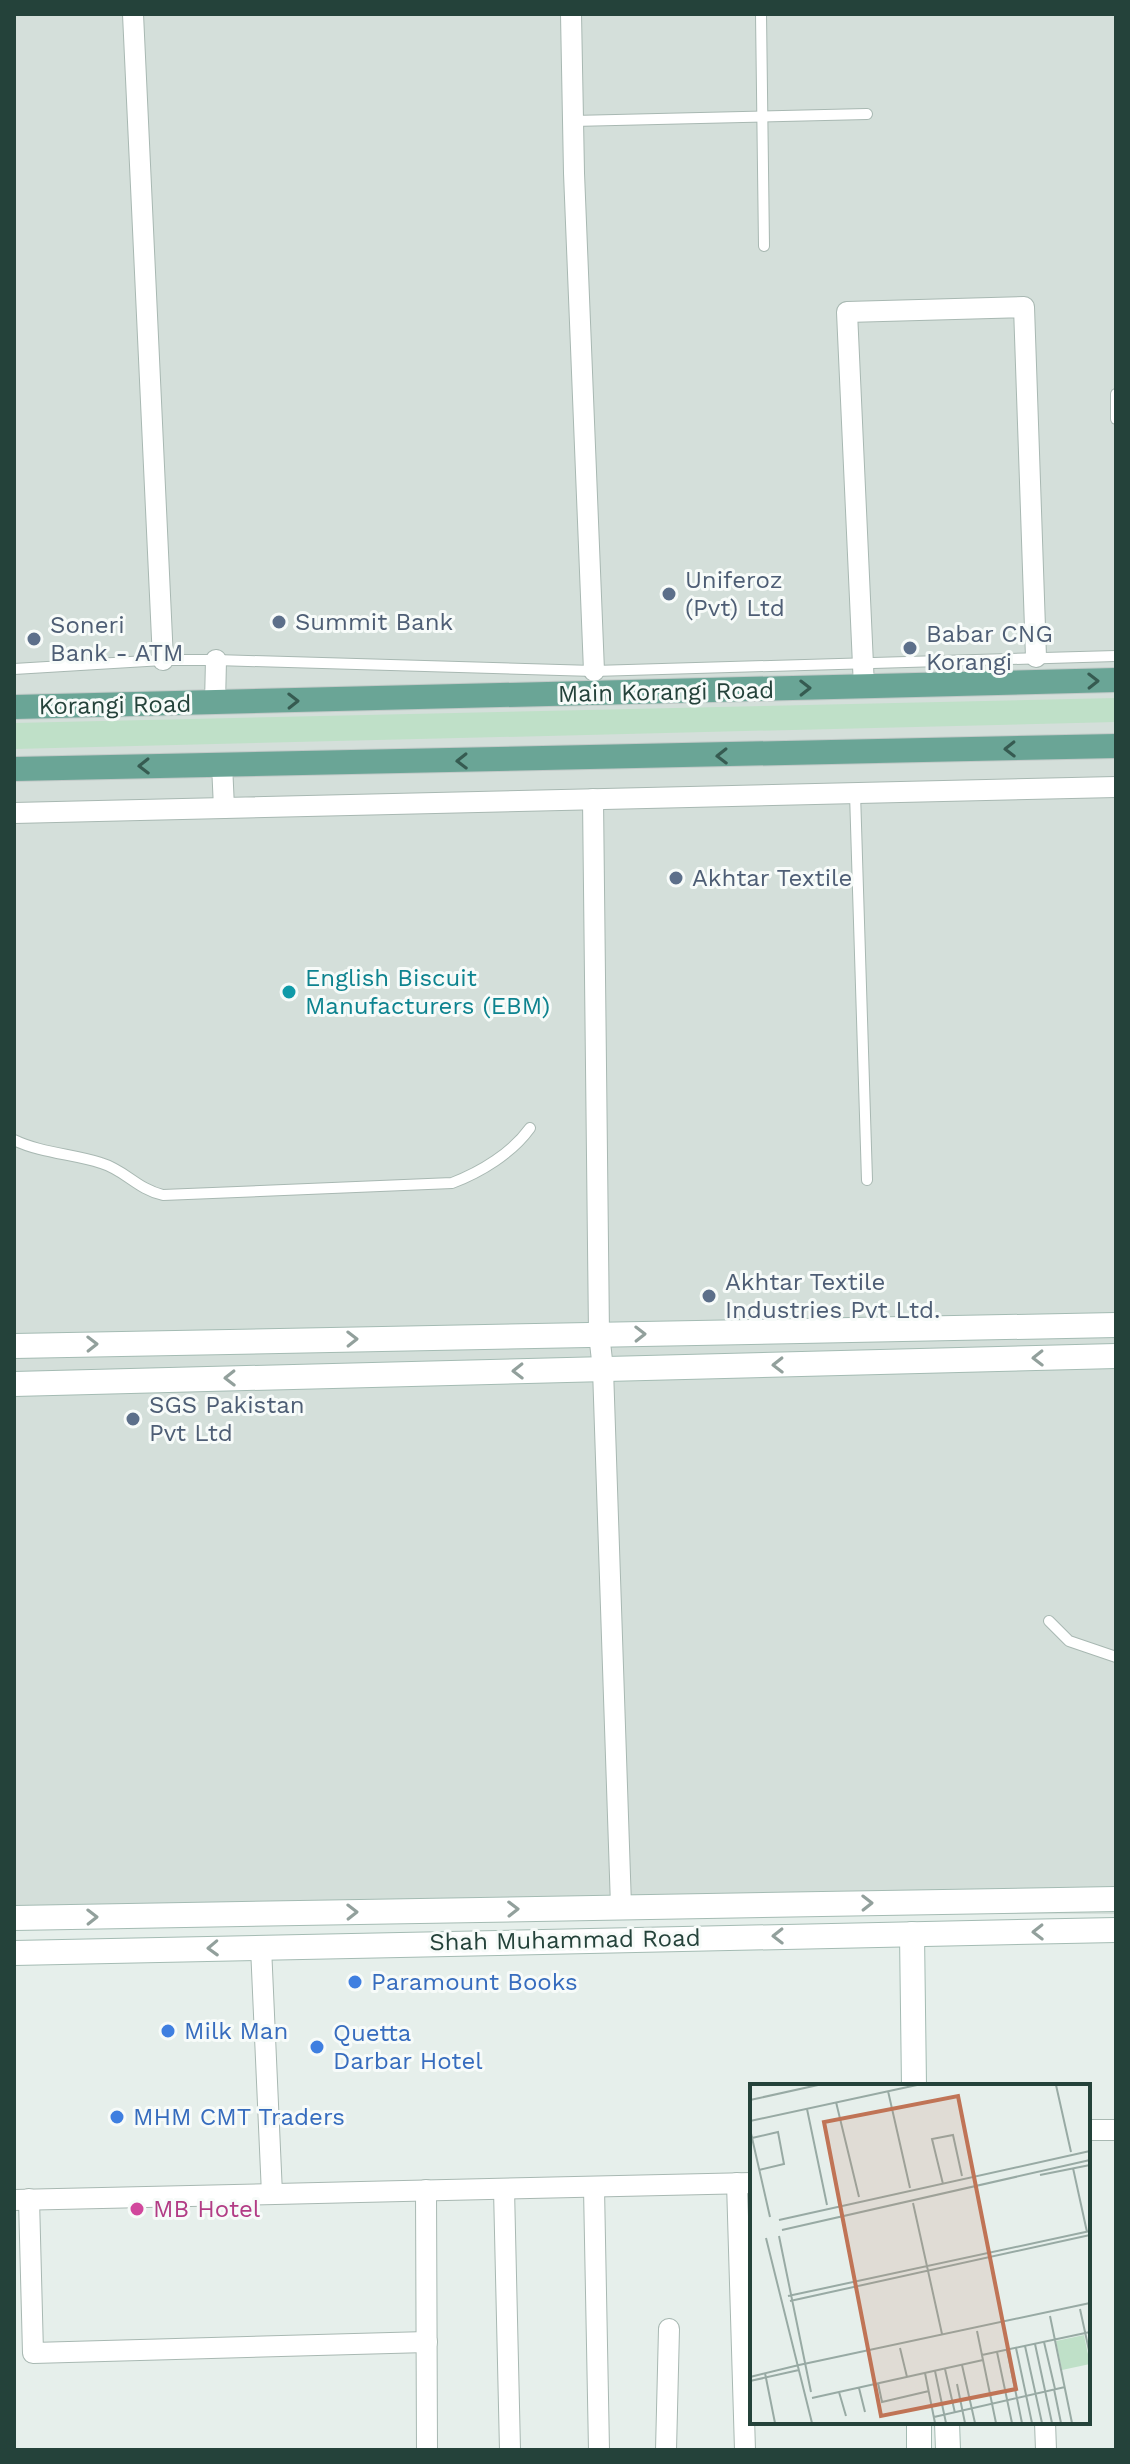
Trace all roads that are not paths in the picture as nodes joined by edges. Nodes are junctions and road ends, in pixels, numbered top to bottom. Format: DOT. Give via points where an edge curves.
graph roads {
  1 [pos="133,14"];
  2 [pos="571,14"];
  3 [pos="761,14"];
  4 [pos="867,114"];
  5 [pos="763,115"];
  6 [pos="573,121"];
  7 [pos="764,246"];
  8 [pos="1116,394"];
  9 [pos="1116,419"];
  10 [pos="1116,656"];
  11 [pos="1036,657"];
  12 [pos="163,660"];
  13 [pos="216,660"];
  14 [pos="14,669"];
  15 [pos="594,671"];
  16 [pos="863,675"];
  17 [pos="1116,680"];
  18 [pos="215,703"];
  19 [pos="14,707"];
  20 [pos="1116,746"];
  21 [pos="222,764"];
  22 [pos="14,769"];
  23 [pos="1116,787"];
  24 [pos="855,793"];
  25 [pos="593,799"];
  26 [pos="224,808"];
  27 [pos="14,813"];
  28 [pos="530,1128"];
  29 [pos="14,1140"];
  30 [pos="867,1180"];
  31 [pos="1116,1325"];
  32 [pos="599,1334"];
  33 [pos="271,1340"];
  34 [pos="14,1346"];
  35 [pos="1116,1356"];
  36 [pos="603,1369"];
  37 [pos="274,1377"];
  38 [pos="14,1384"];
  39 [pos="1049,1621"];
  40 [pos="1116,1657"];
  41 [pos="1116,1899"];
  42 [pos="927,1903"];
  43 [pos="988,1903"];
  44 [pos="621,1906"];
  45 [pos="472,1910"];
  46 [pos="435,1911"];
  47 [pos="14,1918"];
  48 [pos="1116,1930"];
  49 [pos="988,1932"];
  50 [pos="916,1934"];
  51 [pos="475,1942"];
  52 [pos="431,1943"];
  53 [pos="261,1947"];
  54 [pos="14,1953"];
  55 [pos="914,2084"];
  56 [pos="1090,2130"];
  57 [pos="1116,2130"];
  58 [pos="744,2183"];
  59 [pos="594,2188"];
  60 [pos="504,2189"];
  61 [pos="426,2190"];
  62 [pos="272,2194"];
  63 [pos="22,2200"];
  64 [pos="669,2329"];
  65 [pos="427,2342"];
  66 [pos="919,2424"];
  67 [pos="947,2424"];
  68 [pos="1045,2424"];
  69 [pos="427,2450"];
  70 [pos="510,2450"];
  71 [pos="599,2450"];
  72 [pos="666,2450"];
  73 [pos="745,2450"];
  74 [pos="919,2450"];
  75 [pos="948,2450"];
  76 [pos="1046,2450"];
  1 -- 12 [label="street"];
  2 -- 6 [label="street"];
  3 -- 5 [label="lane"];
  4 -- 5 [label="lane"];
  5 -- 6 [label="lane"];
  5 -- 7 [label="lane"];
  6 -- 15 [label="street"];
  8 -- 9 [label="lane"];
  10 -- 11 [label="lane"];
  11 -- 16 [label="lane"];
  11 -- 16 [label="street" via="1024,307 847,312"];
  12 -- 13 [label="lane"];
  12 -- 14 [label="lane"];
  13 -- 15 [label="lane"];
  13 -- 18 [label="street"];
  15 -- 16 [label="lane"];
  16 -- 17 [label="main road, Main Korangi Road, one-way"];
  18 -- 16 [label="main road, Main Korangi Road, one-way"];
  18 -- 19 [label="main road, Korangi Road"];
  20 -- 21 [label="main road, one-way"];
  21 -- 22 [label="main road, one-way"];
  21 -- 26 [label="street"];
  23 -- 24 [label="street"];
  24 -- 25 [label="street"];
  24 -- 30 [label="lane"];
  25 -- 26 [label="street"];
  25 -- 32 [label="street"];
  26 -- 27 [label="street"];
  28 -- 29 [label="lane" via="519,1143 452,1183 163,1195 148,1192 105,1164"];
  32 -- 31 [label="street, one-way"];
  33 -- 32 [label="street, one-way"];
  32 -- 36 [label="street"];
  34 -- 33 [label="street, one-way"];
  33 -- 37 [label="street"];
  35 -- 36 [label="street, one-way"];
  36 -- 37 [label="street, one-way"];
  36 -- 44 [label="street"];
  37 -- 38 [label="street, one-way"];
  39 -- 40 [label="lane" via="1069,1641"];
  41 -- 43 [label="street, Shah Muhammad Road"];
  42 -- 43 [label="street, Shah Muhammad Road"];
  44 -- 42 [label="street, Shah Muhammad Road, one-way"];
  42 -- 50 [label="street" via="911,1918"];
  43 -- 49 [label="street" via="998,1920"];
  45 -- 44 [label="street, Shah Muhammad Road, one-way"];
  45 -- 46 [label="street, Shah Muhammad Road"];
  45 -- 51 [label="street" via="459,1919 458,1930"];
  47 -- 46 [label="street, Shah Muhammad Road, one-way"];
  46 -- 52 [label="street" via="444,1915 447,1929"];
  48 -- 49 [label="street, Shah Muhammad Road, one-way"];
  49 -- 50 [label="street, Shah Muhammad Road"];
  50 -- 51 [label="street, Shah Muhammad Road, one-way"];
  50 -- 55 [label="street"];
  51 -- 52 [label="street, Shah Muhammad Road"];
  52 -- 53 [label="street, Shah Muhammad Road"];
  53 -- 54 [label="street, Shah Muhammad Road, one-way"];
  53 -- 62 [label="street"];
  56 -- 57 [label="street"];
  58 -- 59 [label="street"];
  58 -- 73 [label="street"];
  59 -- 60 [label="street"];
  59 -- 71 [label="street"];
  60 -- 61 [label="street"];
  60 -- 70 [label="street"];
  61 -- 62 [label="street"];
  61 -- 65 [label="street"];
  62 -- 63 [label="street"];
  63 -- 65 [label="street" via="33,2353"];
  64 -- 72 [label="street"];
  65 -- 69 [label="street"];
  66 -- 74 [label="street"];
  67 -- 75 [label="street"];
  68 -- 76 [label="street"];
}
